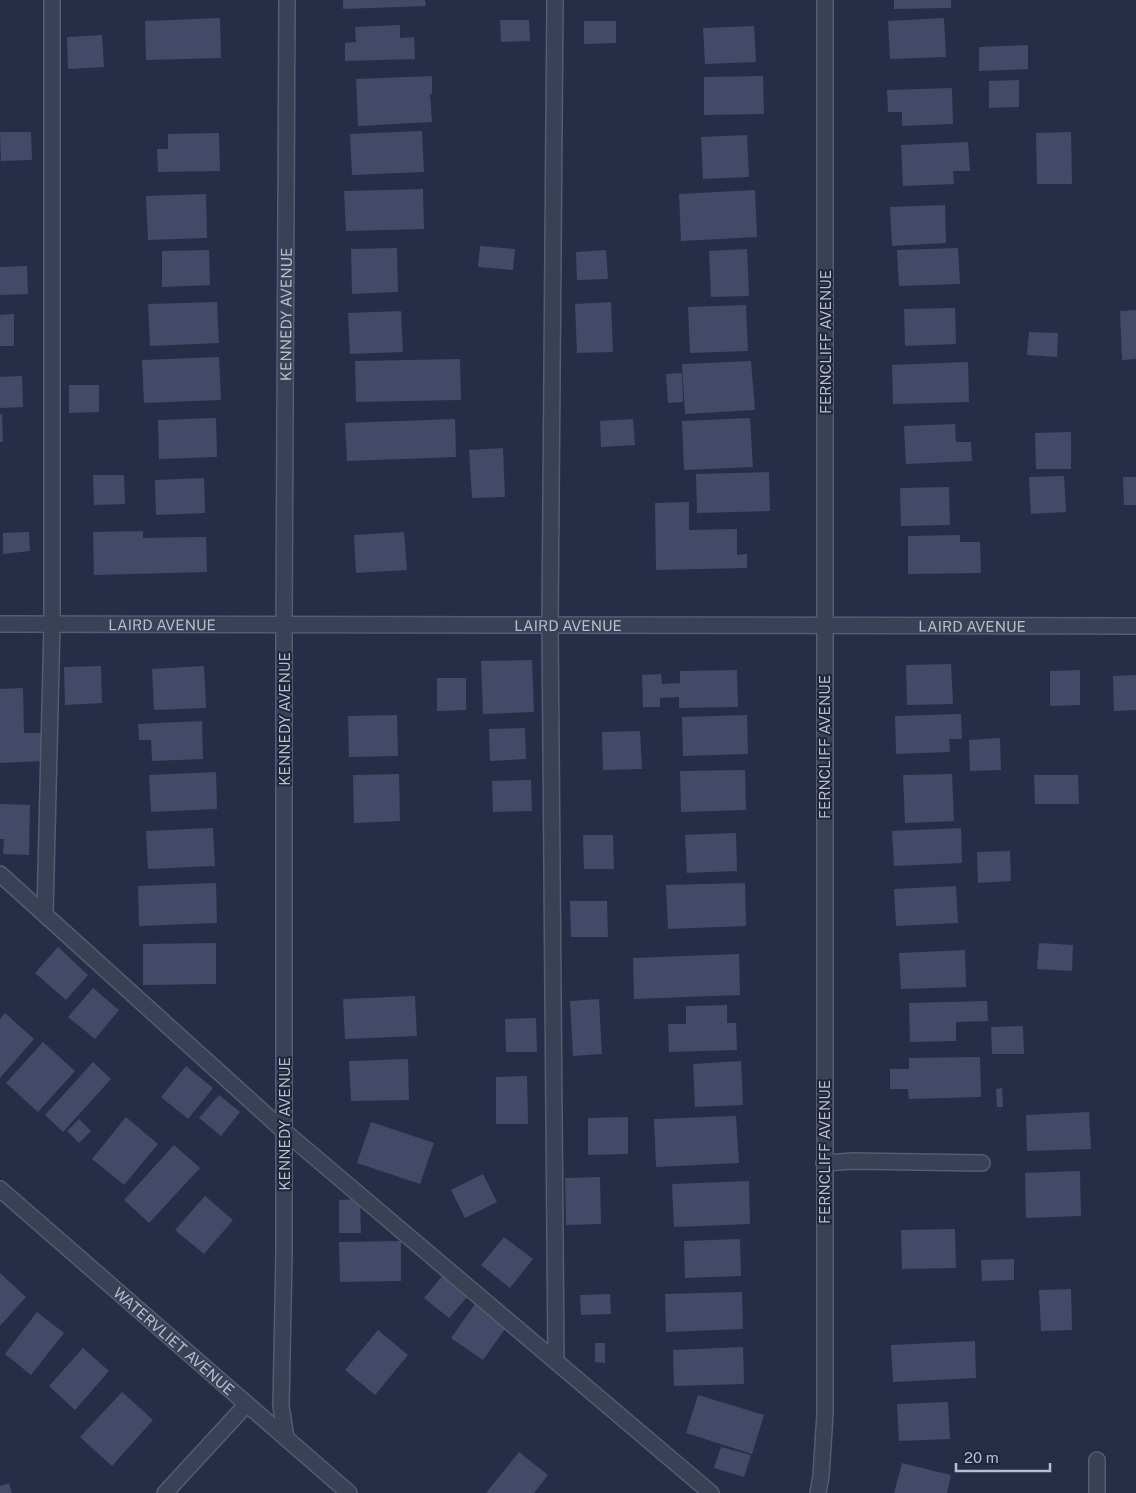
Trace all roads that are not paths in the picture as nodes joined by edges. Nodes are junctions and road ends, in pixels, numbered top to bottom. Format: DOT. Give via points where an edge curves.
graph roads {
  1 [pos="52,0"];
  2 [pos="287,0"];
  3 [pos="555,0"];
  4 [pos="825,0"];
  5 [pos="0,624"];
  6 [pos="550,624"];
  7 [pos="52,625"];
  8 [pos="284,625"];
  9 [pos="824,626"];
  10 [pos="1136,626"];
  11 [pos="0,874"];
  12 [pos="45,913"];
  13 [pos="284,1131"];
  14 [pos="982,1162"];
  15 [pos="824,1163"];
  16 [pos="0,1189"];
  17 [pos="556,1361"];
  18 [pos="247,1404"];
  19 [pos="286,1438"];
  20 [pos="1097,1460"];
  21 [pos="165,1493"];
  22 [pos="349,1493"];
  23 [pos="711,1493"];
  24 [pos="818,1493"];
  25 [pos="1097,1493"];
  1 -- 7 [label="street"];
  2 -- 8 [label="street, KENNEDY AVENUE"];
  3 -- 6 [label="street"];
  4 -- 9 [label="street, FERNCLIFF AVENUE"];
  5 -- 7 [label="street, LAIRD AVENUE"];
  6 -- 8 [label="street, LAIRD AVENUE"];
  6 -- 9 [label="street, LAIRD AVENUE"];
  6 -- 17 [label="street"];
  7 -- 8 [label="street, LAIRD AVENUE"];
  7 -- 12 [label="street"];
  8 -- 13 [label="street, KENNEDY AVENUE"];
  9 -- 10 [label="street, LAIRD AVENUE"];
  9 -- 15 [label="street, FERNCLIFF AVENUE"];
  11 -- 12 [label="street"];
  12 -- 13 [label="street"];
  13 -- 17 [label="street"];
  13 -- 19 [label="street, KENNEDY AVENUE" via="281,1406"];
  14 -- 15 [label="street"];
  15 -- 24 [label="street, FERNCLIFF AVENUE" via="825,1414"];
  16 -- 18 [label="street, WATERVLIET AVENUE"];
  17 -- 23 [label="street"];
  18 -- 19 [label="street, WATERVLIET AVENUE"];
  18 -- 21 [label="street"];
  19 -- 22 [label="street, WATERVLIET AVENUE"];
  20 -- 25 [label="street"];
}
